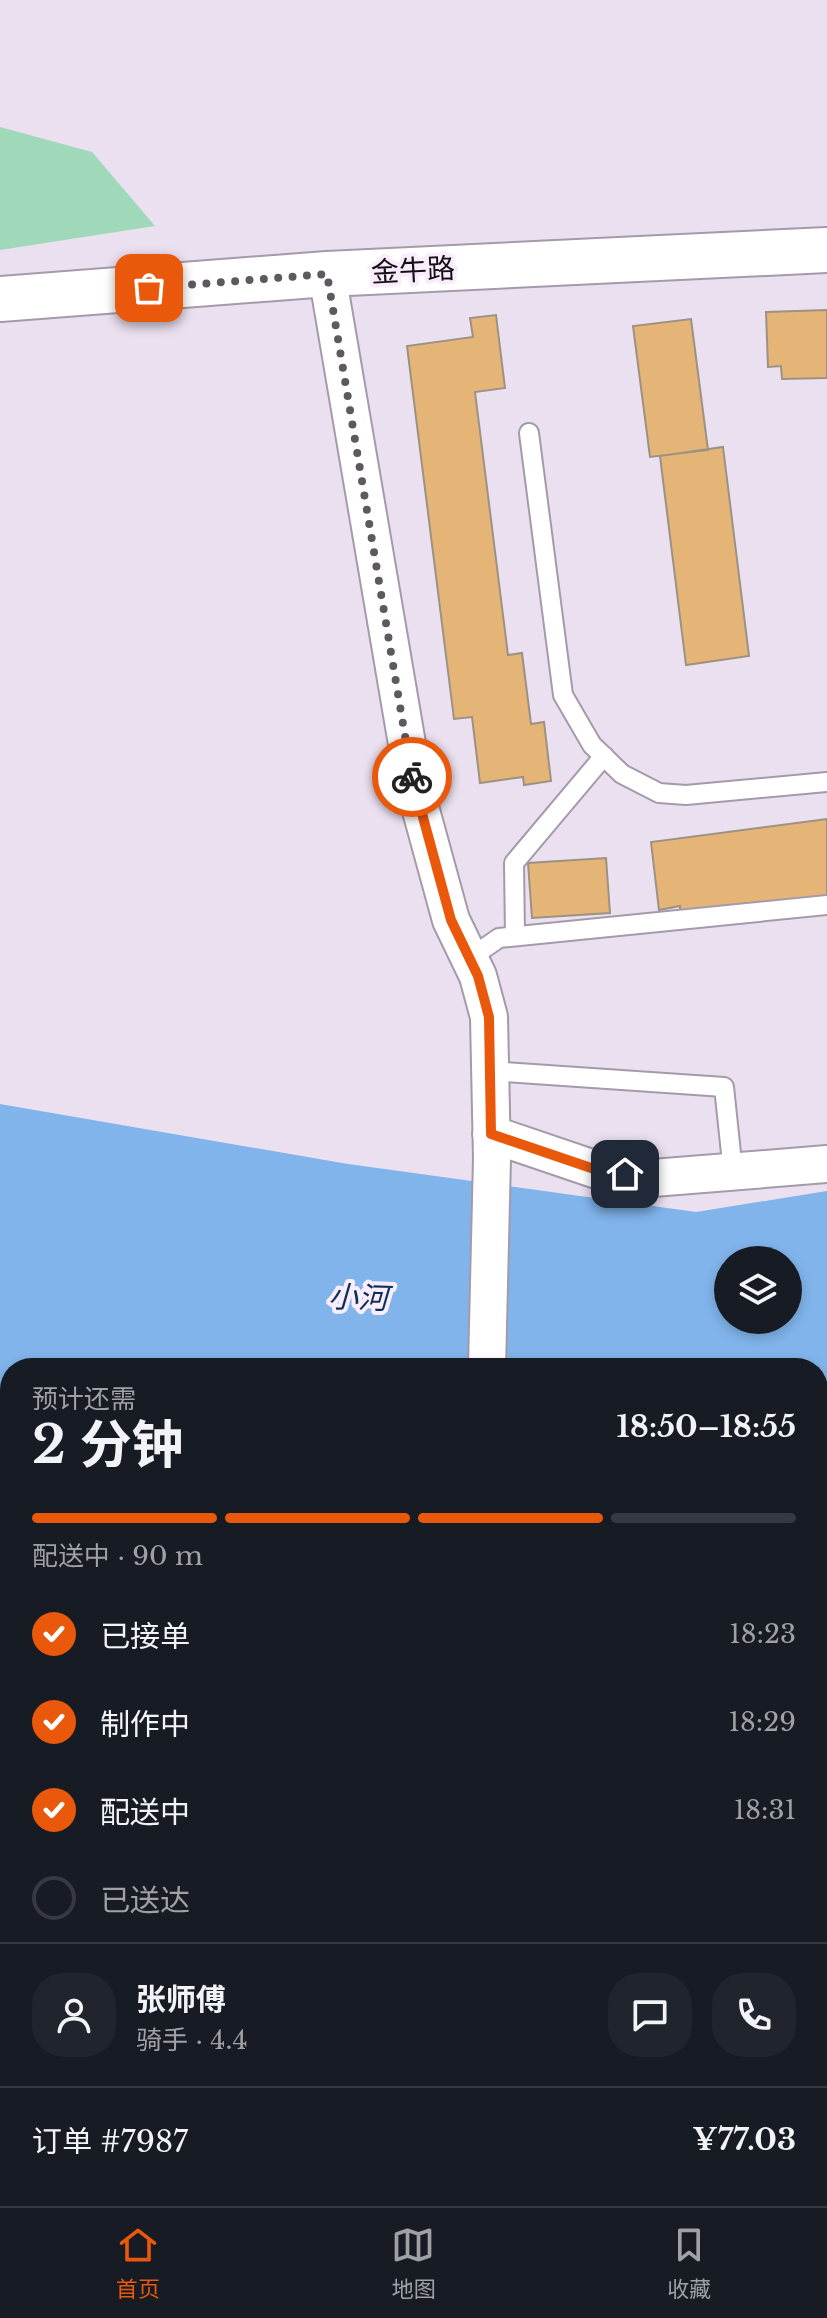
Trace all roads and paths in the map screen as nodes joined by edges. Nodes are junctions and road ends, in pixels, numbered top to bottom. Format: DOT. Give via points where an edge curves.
graph roads {
  1 [pos="827,250"];
  2 [pos="327,274"];
  3 [pos="0,299"];
  4 [pos="529,433"];
  5 [pos="604,756"];
  6 [pos="827,782"];
  7 [pos="827,905"];
  8 [pos="515,936"];
  9 [pos="470,958"];
  10 [pos="490,1071"];
  11 [pos="491,1146"];
  12 [pos="827,1164"];
  13 [pos="733,1172"];
  14 [pos="487,1358"];
  1 -- 2 [label="main road, 金牛路"];
  2 -- 3 [label="main road, 金牛路"];
  2 -- 9 [label="street" via="414,785 451,920"];
  4 -- 5 [label="lane" via="563,695"];
  5 -- 6 [label="lane" via="622,774 659,793"];
  5 -- 8 [label="lane" via="514,863"];
  7 -- 8 [label="lane"];
  8 -- 9 [label="lane" via="499,938"];
  9 -- 10 [label="street" via="489,1017"];
  10 -- 11 [label="street"];
  10 -- 13 [label="lane" via="724,1087"];
  11 -- 13 [label="street" via="653,1178"];
  11 -- 14 [label="street"];
  12 -- 13 [label="street"];
}
